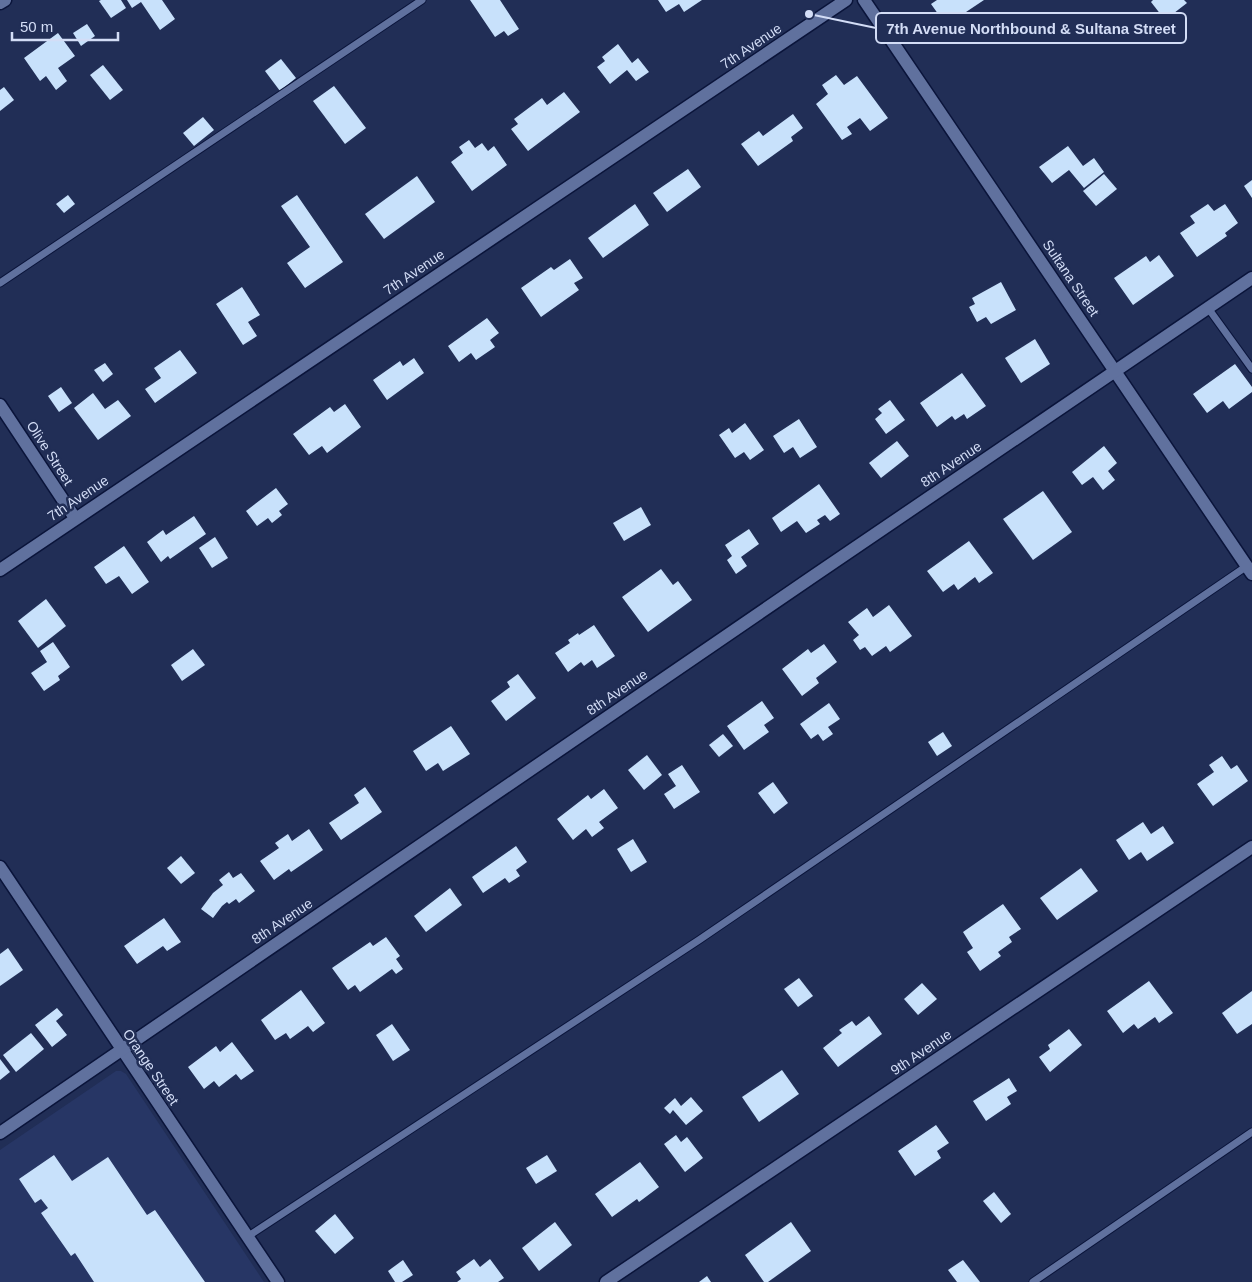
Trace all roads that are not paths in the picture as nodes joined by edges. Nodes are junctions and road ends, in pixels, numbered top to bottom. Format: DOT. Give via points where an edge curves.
graph roads {
  1 [pos="5,0"];
  2 [pos="422,0"];
  3 [pos="846,0"];
  4 [pos="864,0"];
  5 [pos="0,3"];
  6 [pos="1252,278"];
  7 [pos="0,283"];
  8 [pos="1208,308"];
  9 [pos="1252,369"];
  10 [pos="1115,370"];
  11 [pos="0,405"];
  12 [pos="75,518"];
  13 [pos="0,570"];
  14 [pos="1249,570"];
  15 [pos="1252,847"];
  16 [pos="0,867"];
  17 [pos="121,1050"];
  18 [pos="1252,1132"];
  19 [pos="0,1133"];
  20 [pos="247,1237"];
  21 [pos="278,1282"];
  22 [pos="606,1282"];
  23 [pos="1033,1282"];
  1 -- 5 [label="street"];
  2 -- 7 [label="lane"];
  3 -- 12 [label="street, 7th Avenue"];
  4 -- 10 [label="street, Sultana Street"];
  6 -- 8 [label="street, 8th Avenue"];
  8 -- 9 [label="lane"];
  8 -- 10 [label="street, 8th Avenue"];
  10 -- 14 [label="street, Sultana Street"];
  10 -- 17 [label="street, 8th Avenue"];
  11 -- 12 [label="street, Olive Street"];
  12 -- 13 [label="street, 7th Avenue"];
  14 -- 20 [label="lane" via="699,940"];
  15 -- 22 [label="street, 9th Avenue"];
  16 -- 17 [label="street, Orange Street"];
  17 -- 19 [label="street, 8th Avenue"];
  17 -- 20 [label="street, Orange Street"];
  18 -- 23 [label="lane"];
  20 -- 21 [label="street, Orange Street"];
}
